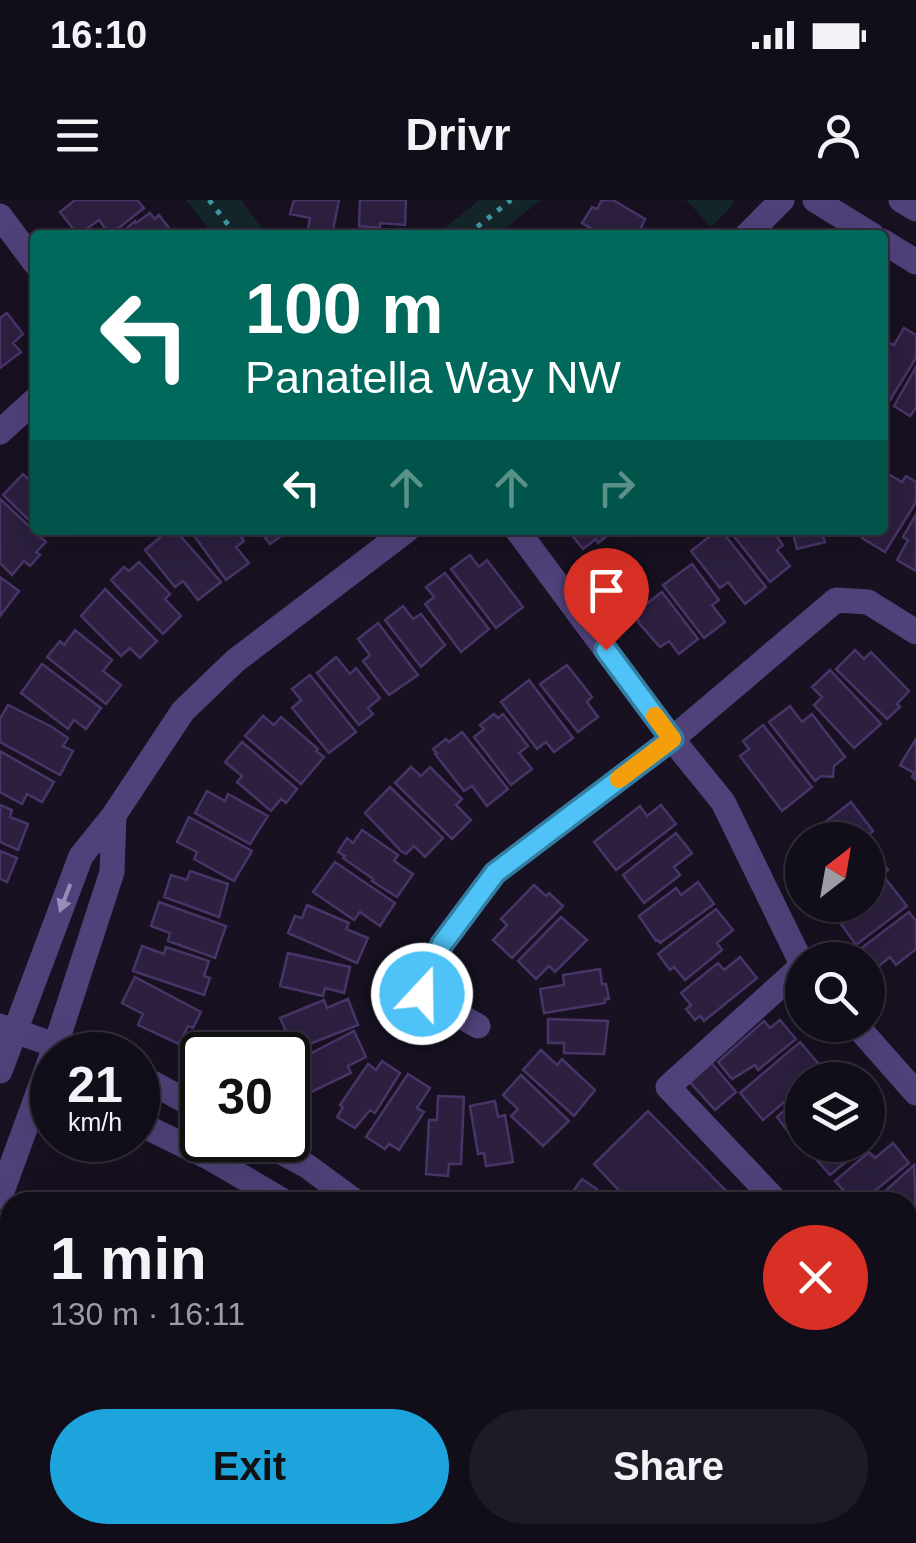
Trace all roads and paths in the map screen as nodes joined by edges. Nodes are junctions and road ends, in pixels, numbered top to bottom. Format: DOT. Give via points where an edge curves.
graph roads {
  1 [pos="209,200"];
  2 [pos="511,200"];
  3 [pos="782,200"];
  4 [pos="815,200"];
  5 [pos="901,200"];
  6 [pos="916,209"];
  7 [pos="0,216"];
  8 [pos="232,230"];
  9 [pos="472,230"];
  10 [pos="752,230"];
  11 [pos="864,230"];
  12 [pos="888,245"];
  13 [pos="30,256"];
  14 [pos="916,262"];
  15 [pos="30,405"];
  16 [pos="0,432"];
  17 [pos="399,535"];
  18 [pos="520,535"];
  19 [pos="916,632"];
  20 [pos="672,739"];
  21 [pos="114,815"];
  22 [pos="791,942"];
  23 [pos="785,980"];
  24 [pos="478,1026"];
  25 [pos="8,1028"];
  26 [pos="60,1032"];
  27 [pos="871,1042"];
  28 [pos="0,1070"];
  29 [pos="30,1081"];
  30 [pos="916,1093"];
  31 [pos="30,1127"];
  32 [pos="160,1134"];
  33 [pos="299,1162"];
  34 [pos="2,1192"];
  35 [pos="268,1192"];
  36 [pos="342,1192"];
  37 [pos="768,1192"];
  1 -- 8 [label="path"];
  2 -- 9 [label="path"];
  3 -- 10 [label="street"];
  4 -- 11 [label="street"];
  5 -- 6 [label="street"];
  7 -- 13 [label="street"];
  12 -- 14 [label="street"];
  15 -- 16 [label="street"];
  17 -- 21 [label="street" via="235,661 183,712"];
  18 -- 20 [label="street"];
  19 -- 20 [label="street" via="868,602 836,600"];
  20 -- 22 [label="street" via="723,802"];
  20 -- 24 [label="street" via="495,873 442,944 422,994"];
  21 -- 25 [label="street, one-way" via="81,856"];
  21 -- 26 [label="street" via="112,872"];
  23 -- 37 [label="street" via="668,1087"];
  25 -- 28 [label="street"];
  27 -- 30 [label="street"];
  28 -- 29 [label="street"];
  31 -- 34 [label="street"];
  32 -- 35 [label="street"];
  33 -- 36 [label="street"];
}
